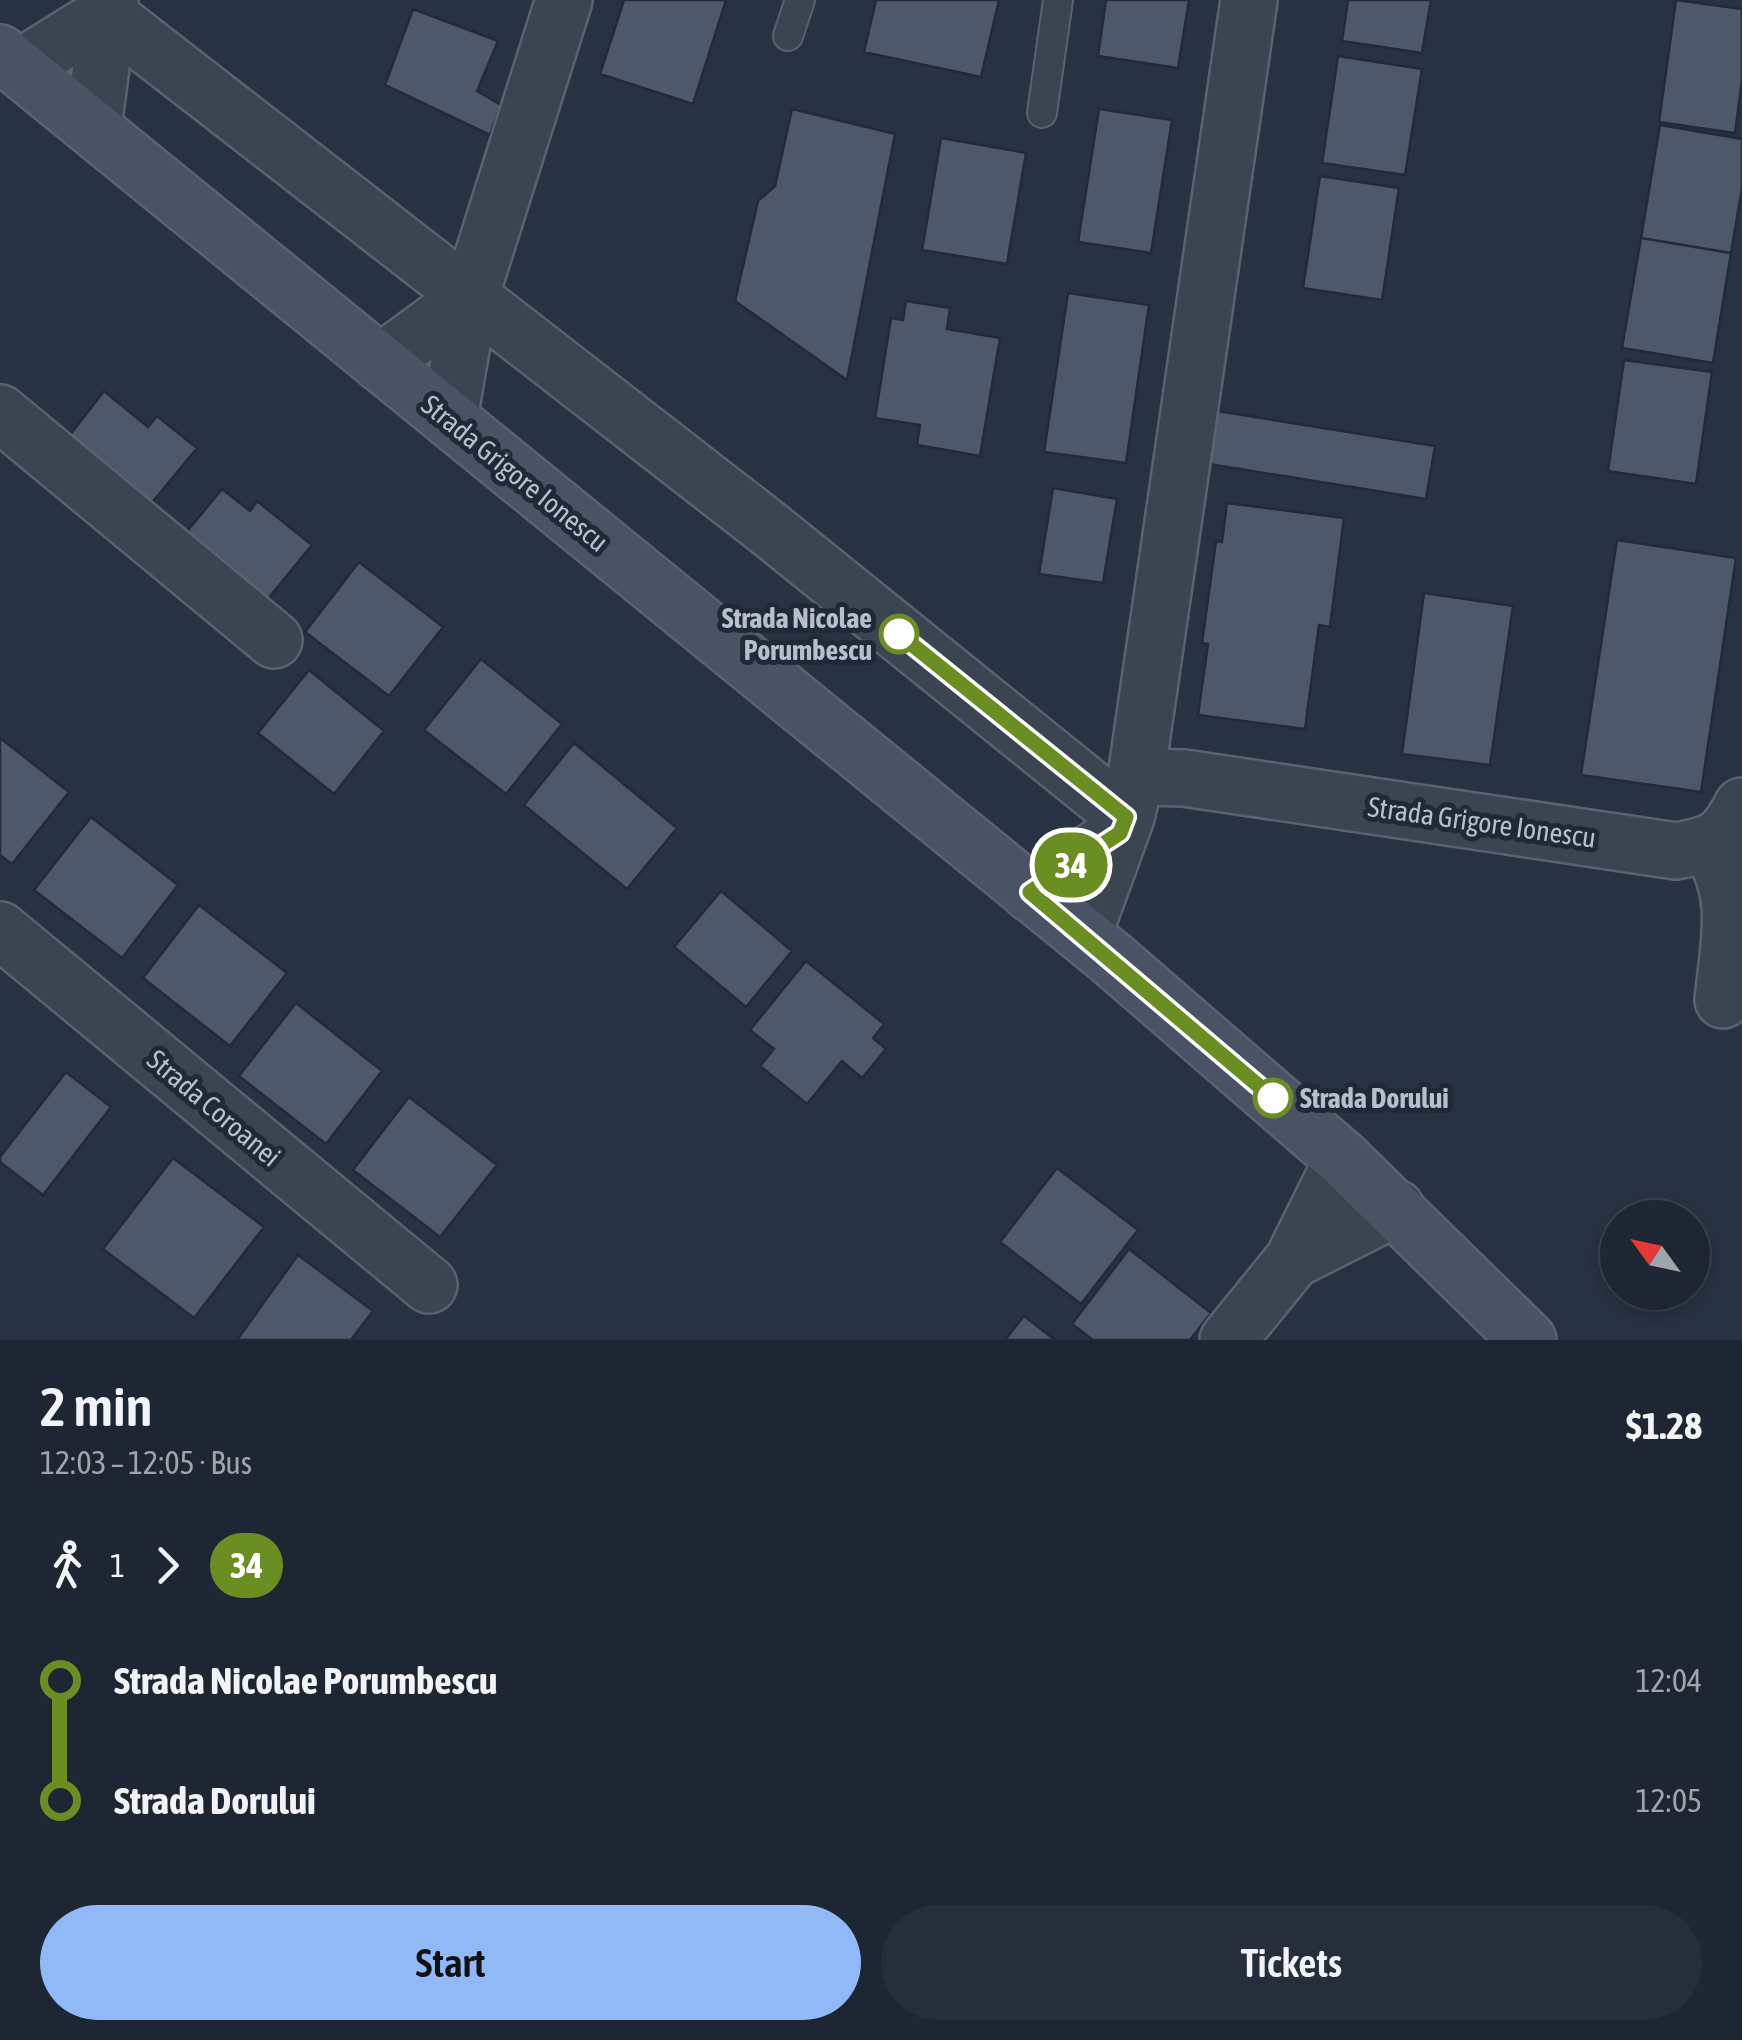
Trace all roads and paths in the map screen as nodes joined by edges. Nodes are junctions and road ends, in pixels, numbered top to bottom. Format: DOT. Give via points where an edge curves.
graph roads {
  1 [pos="564,0"];
  2 [pos="800,0"];
  3 [pos="1058,0"];
  4 [pos="1249,0"];
  5 [pos="108,7"];
  6 [pos="788,36"];
  7 [pos="9,60"];
  8 [pos="1042,113"];
  9 [pos="93,127"];
  10 [pos="470,297"];
  11 [pos="380,362"];
  12 [pos="0,413"];
  13 [pos="450,419"];
  14 [pos="274,640"];
  15 [pos="1128,809"];
  16 [pos="1725,825"];
  17 [pos="1030,892"];
  18 [pos="0,930"];
  19 [pos="1083,935"];
  20 [pos="1724,1000"];
  21 [pos="1343,1159"];
  22 [pos="1396,1208"];
  23 [pos="1293,1260"];
  24 [pos="428,1285"];
  25 [pos="1228,1340"];
  26 [pos="1528,1340"];
  1 -- 10 [label="street"];
  2 -- 6 [label="lane"];
  3 -- 8 [label="lane"];
  4 -- 15 [label="street"];
  5 -- 7 [label="street"];
  5 -- 9 [label="street"];
  5 -- 10 [label="street"];
  7 -- 9 [label="main road, Strada Grigore Ionescu"];
  9 -- 11 [label="main road, Strada Grigore Ionescu"];
  10 -- 11 [label="street"];
  10 -- 13 [label="street"];
  10 -- 15 [label="street"];
  11 -- 13 [label="main road, Strada Grigore Ionescu"];
  12 -- 14 [label="street"];
  13 -- 17 [label="main road, Strada Grigore Ionescu"];
  15 -- 16 [label="street, Strada Grigore Ionescu" via="1184,778 1676,850"];
  15 -- 17 [label="street"];
  15 -- 19 [label="street"];
  16 -- 20 [label="street, Strada Grigore Ionescu" via="1724,865 1732,888"];
  17 -- 19 [label="main road, Strada Grigore Ionescu"];
  18 -- 24 [label="street, Strada Coroanei"];
  19 -- 21 [label="main road, Strada Grigore Ionescu"];
  21 -- 22 [label="main road, Strada Grigore Ionescu"];
  21 -- 23 [label="street"];
  22 -- 23 [label="street"];
  22 -- 26 [label="main road, Strada Grigore Ionescu"];
  23 -- 25 [label="street"];
}
